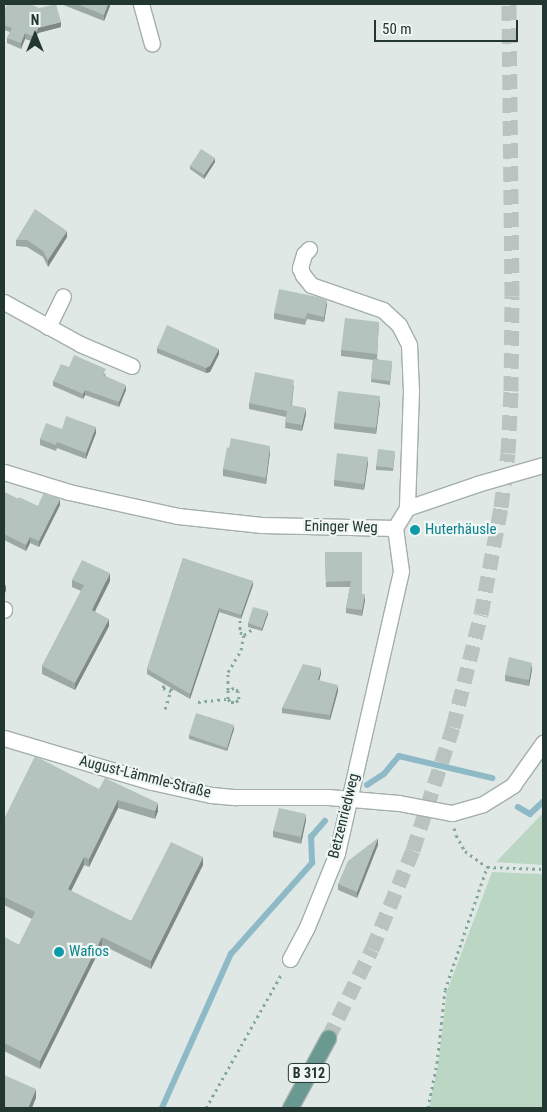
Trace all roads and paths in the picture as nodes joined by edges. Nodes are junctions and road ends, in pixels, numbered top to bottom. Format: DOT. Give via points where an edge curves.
graph roads {
  1 [pos="141,4"];
  2 [pos="152,44"];
  3 [pos="309,249"];
  4 [pos="63,296"];
  5 [pos="4,302"];
  6 [pos="48,327"];
  7 [pos="132,366"];
  8 [pos="543,465"];
  9 [pos="4,472"];
  10 [pos="406,508"];
  11 [pos="395,528"];
  12 [pos="240,620"];
  13 [pos="253,629"];
  14 [pos="244,635"];
  15 [pos="164,685"];
  16 [pos="228,690"];
  17 [pos="228,699"];
  18 [pos="198,702"];
  19 [pos="165,709"];
  20 [pos="4,738"];
  21 [pos="543,743"];
  22 [pos="349,799"];
  23 [pos="452,813"];
  24 [pos="487,867"];
  25 [pos="543,869"];
  26 [pos="290,959"];
  27 [pos="328,1038"];
  28 [pos="206,1108"];
  29 [pos="290,1108"];
  30 [pos="428,1108"];
  1 -- 2 [label="street"];
  3 -- 10 [label="street, Eninger Weg" via="300,268 311,285 383,310 399,325 409,345 411,391"];
  4 -- 6 [label="street"];
  5 -- 6 [label="street"];
  6 -- 7 [label="street"];
  8 -- 10 [label="street"];
  9 -- 11 [label="street, Eninger Weg" via="87,497 178,516 262,525"];
  10 -- 11 [label="street, Eninger Weg"];
  11 -- 22 [label="street, Betzenriedweg" via="401,571"];
  12 -- 14 [label="path" via="240,632"];
  13 -- 14 [label="path"];
  14 -- 16 [label="path" via="241,650 228,672"];
  15 -- 19 [label="path" via="163,688 171,689"];
  16 -- 17 [label="path"];
  16 -- 17 [label="path" via="234,688 238,691 239,699 231,702"];
  17 -- 18 [label="path"];
  20 -- 22 [label="street, August-Lämmle-Straße" via="152,782 211,795"];
  21 -- 23 [label="street" via="513,785 483,804"];
  22 -- 23 [label="street, August-Lämmle-Straße" via="399,802"];
  22 -- 26 [label="street, Betzenriedweg" via="337,852 307,927"];
  23 -- 24 [label="path" via="456,835 465,851"];
  24 -- 25 [label="path"];
  24 -- 30 [label="path" via="445,990"];
  26 -- 28 [label="path"];
  27 -- 29 [label="main road, B 312"];
}
